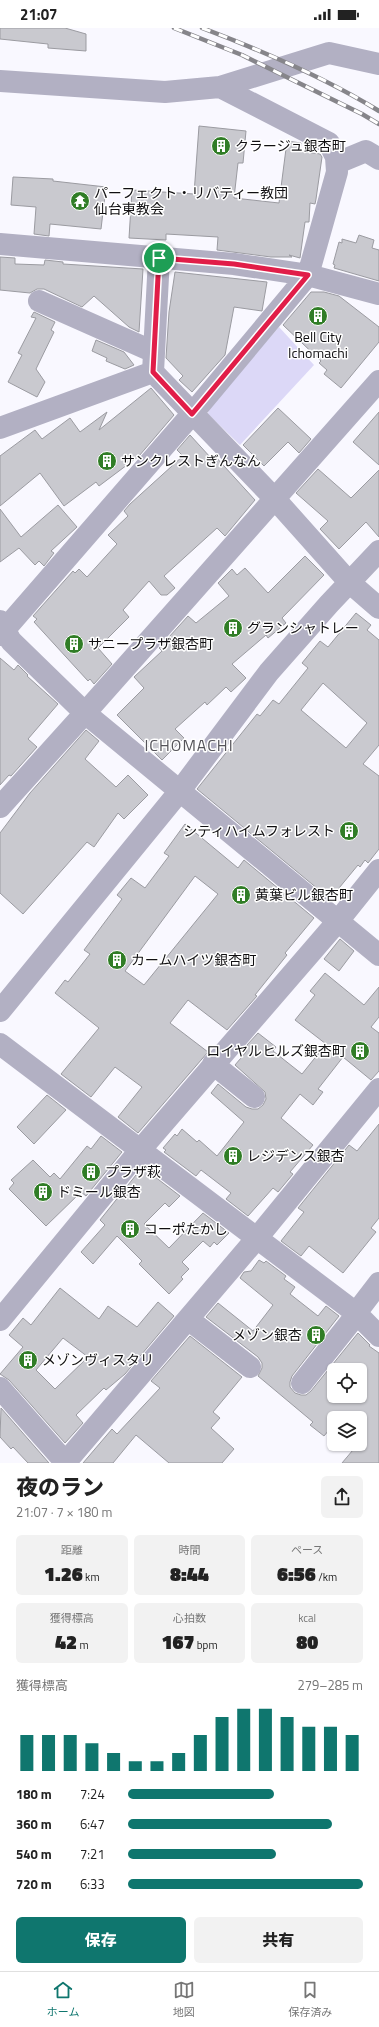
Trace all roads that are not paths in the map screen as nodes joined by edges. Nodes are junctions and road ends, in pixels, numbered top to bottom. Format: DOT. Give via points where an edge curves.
graph roads {
  1 [pos="379,64"];
  2 [pos="0,81"];
  3 [pos="220,87"];
  4 [pos="379,159"];
  5 [pos="337,163"];
  6 [pos="0,244"];
  7 [pos="159,258"];
  8 [pos="308,275"];
  9 [pos="379,294"];
  10 [pos="39,302"];
  11 [pos="154,362"];
  12 [pos="379,382"];
  13 [pos="192,414"];
  14 [pos="0,428"];
  15 [pos="275,499"];
  16 [pos="379,551"];
  17 [pos="349,582"];
  18 [pos="379,608"];
  19 [pos="2,629"];
  20 [pos="86,713"];
  21 [pos="179,792"];
  22 [pos="0,807"];
  23 [pos="379,870"];
  24 [pos="338,921"];
  25 [pos="379,955"];
  26 [pos="0,1010"];
  27 [pos="0,1044"];
  28 [pos="213,1064"];
  29 [pos="379,1089"];
  30 [pos="254,1097"];
  31 [pos="141,1149"];
  32 [pos="257,1238"];
  33 [pos="379,1283"];
  34 [pos="356,1314"];
  35 [pos="188,1319"];
  36 [pos="0,1320"];
  37 [pos="379,1336"];
  38 [pos="250,1367"];
  39 [pos="302,1384"];
  40 [pos="0,1388"];
  41 [pos="65,1463"];
  1 -- 3 [label="street" via="329,53"];
  2 -- 3 [label="street" via="165,92"];
  3 -- 5 [label="street" via="329,144"];
  4 -- 5 [label="street" via="366,151"];
  5 -- 8 [label="street" via="337,172"];
  6 -- 7 [label="street"];
  7 -- 8 [label="street" via="234,264"];
  7 -- 11 [label="street"];
  8 -- 9 [label="street"];
  8 -- 13 [label="street"];
  10 -- 11 [label="street"];
  11 -- 13 [label="street"];
  11 -- 14 [label="street"];
  12 -- 15 [label="street"];
  13 -- 15 [label="street"];
  13 -- 19 [label="street"];
  15 -- 17 [label="street"];
  15 -- 20 [label="street"];
  16 -- 17 [label="street"];
  17 -- 18 [label="street"];
  17 -- 21 [label="street" via="269,672"];
  19 -- 20 [label="street" via="11,641"];
  20 -- 21 [label="street"];
  20 -- 22 [label="street"];
  21 -- 24 [label="street" via="249,846"];
  21 -- 26 [label="street"];
  23 -- 24 [label="street"];
  24 -- 25 [label="street"];
  24 -- 28 [label="street"];
  27 -- 31 [label="street"];
  28 -- 30 [label="street"];
  28 -- 31 [label="street"];
  29 -- 32 [label="street"];
  31 -- 32 [label="street"];
  31 -- 36 [label="street"];
  32 -- 34 [label="street"];
  32 -- 35 [label="street"];
  33 -- 34 [label="street"];
  34 -- 37 [label="street"];
  34 -- 39 [label="street"];
  35 -- 38 [label="street"];
  35 -- 41 [label="street"];
  40 -- 41 [label="street"];
}
